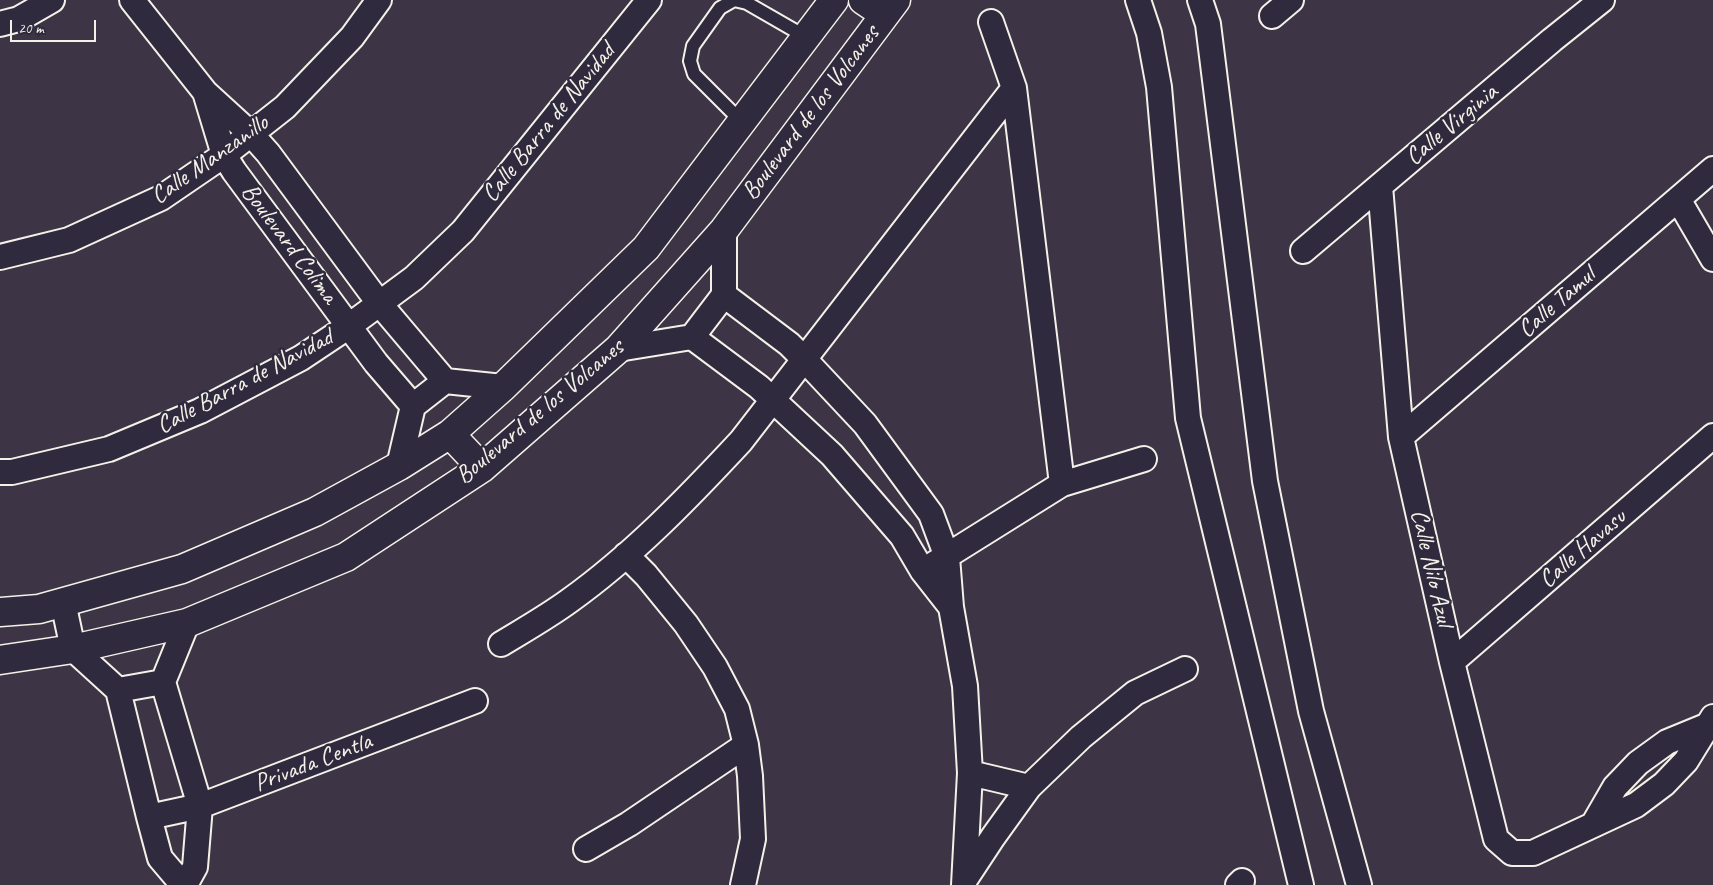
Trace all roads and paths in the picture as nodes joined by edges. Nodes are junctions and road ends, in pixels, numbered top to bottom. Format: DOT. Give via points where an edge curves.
graph roads {
  1 [pos="52,0"];
  2 [pos="132,0"];
  3 [pos="379,0"];
  4 [pos="649,0"];
  5 [pos="834,0"];
  6 [pos="1138,0"];
  7 [pos="1200,0"];
  8 [pos="1291,0"];
  9 [pos="1602,0"];
  10 [pos="881,5"];
  11 [pos="1272,16"];
  12 [pos="991,22"];
  13 [pos="0,24"];
  14 [pos="806,37"];
  15 [pos="1014,88"];
  16 [pos="205,92"];
  17 [pos="742,122"];
  18 [pos="251,134"];
  19 [pos="224,155"];
  20 [pos="1713,169"];
  21 [pos="1380,186"];
  22 [pos="1678,199"];
  23 [pos="724,230"];
  24 [pos="1304,251"];
  25 [pos="0,257"];
  26 [pos="1713,259"];
  27 [pos="724,295"];
  28 [pos="380,304"];
  29 [pos="349,326"];
  30 [pos="692,337"];
  31 [pos="618,349"];
  32 [pos="805,360"];
  33 [pos="445,381"];
  34 [pos="503,387"];
  35 [pos="773,401"];
  36 [pos="413,406"];
  37 [pos="450,434"];
  38 [pos="1713,436"];
  39 [pos="1400,437"];
  40 [pos="1144,459"];
  41 [pos="399,466"];
  42 [pos="482,468"];
  43 [pos="0,472"];
  44 [pos="1062,484"];
  45 [pos="626,555"];
  46 [pos="947,557"];
  47 [pos="922,570"];
  48 [pos="63,602"];
  49 [pos="951,606"];
  50 [pos="0,612"];
  51 [pos="187,623"];
  52 [pos="501,644"];
  53 [pos="73,649"];
  54 [pos="0,660"];
  55 [pos="1452,662"];
  56 [pos="1185,669"];
  57 [pos="163,682"];
  58 [pos="118,690"];
  59 [pos="475,701"];
  60 [pos="1710,722"];
  61 [pos="746,745"];
  62 [pos="970,773"];
  63 [pos="1029,787"];
  64 [pos="200,806"];
  65 [pos="149,817"];
  66 [pos="1593,825"];
  67 [pos="586,849"];
  68 [pos="965,882"];
  69 [pos="184,885"];
  70 [pos="743,885"];
  71 [pos="1301,885"];
  72 [pos="1359,885"];
  1 -- 13 [label="street" via="20,19"];
  2 -- 16 [label="street, Boulevard Colima"];
  3 -- 18 [label="street, Calle Manzanillo" via="352,37 285,107"];
  4 -- 28 [label="street, Calle Barra de Navidad" via="462,231 414,278"];
  5 -- 14 [label="street, Boulevard de los Volcanes"];
  6 -- 71 [label="street" via="1149,33 1159,87 1188,418"];
  7 -- 72 [label="street" via="1208,24 1265,481 1312,711"];
  8 -- 11 [label="street"];
  9 -- 21 [label="street, Calle Virginia"];
  10 -- 23 [label="street, Boulevard de los Volcanes"];
  12 -- 15 [label="street"];
  14 -- 17 [label="street, Boulevard de los Volcanes"];
  14 -- 17 [label="lane" via="747,3 734,0 720,8 693,46 690,61 694,74"];
  15 -- 32 [label="street"];
  15 -- 44 [label="street"];
  16 -- 18 [label="street, Boulevard Colima"];
  16 -- 19 [label="street, Boulevard Colima"];
  17 -- 34 [label="street, Boulevard de los Volcanes" via="646,248"];
  18 -- 19 [label="street, Calle Manzanillo"];
  18 -- 28 [label="street, Boulevard Colima"];
  19 -- 25 [label="street, Calle Manzanillo" via="161,198 78,236"];
  19 -- 29 [label="street, Boulevard Colima"];
  20 -- 22 [label="street, Calle Tamul"];
  21 -- 24 [label="street, Calle Virginia"];
  21 -- 39 [label="street, Calle Nilo Azul"];
  22 -- 26 [label="street"];
  22 -- 39 [label="street, Calle Tamul"];
  23 -- 27 [label="street"];
  23 -- 31 [label="street, Boulevard de los Volcanes"];
  27 -- 30 [label="street"];
  27 -- 32 [label="street"];
  28 -- 29 [label="street, Calle Barra de Navidad"];
  28 -- 33 [label="street, Boulevard Colima"];
  29 -- 36 [label="street, Boulevard Colima"];
  29 -- 43 [label="street, Calle Barra de Navidad" via="301,358 191,415 108,449"];
  30 -- 31 [label="street"];
  30 -- 35 [label="street"];
  31 -- 42 [label="street, Boulevard de los Volcanes"];
  32 -- 35 [label="street"];
  32 -- 46 [label="street" via="865,424 931,514"];
  33 -- 34 [label="street"];
  33 -- 36 [label="street"];
  34 -- 37 [label="street, Boulevard de los Volcanes"];
  35 -- 45 [label="street" via="695,491"];
  35 -- 47 [label="street" via="832,455 902,536"];
  36 -- 41 [label="street"];
  37 -- 41 [label="street, Boulevard de los Volcanes"];
  37 -- 42 [label="street"];
  38 -- 55 [label="street, Calle Havasu"];
  39 -- 55 [label="street, Calle Nilo Azul"];
  40 -- 44 [label="street"];
  41 -- 48 [label="street, Boulevard de los Volcanes" via="315,512 182,569"];
  42 -- 51 [label="street, Boulevard de los Volcanes" via="346,557"];
  44 -- 46 [label="street"];
  45 -- 52 [label="street" via="569,602"];
  45 -- 61 [label="street" via="686,624 715,667 737,709"];
  46 -- 47 [label="street"];
  46 -- 49 [label="street"];
  47 -- 49 [label="street"];
  48 -- 50 [label="street, Boulevard de los Volcanes"];
  48 -- 53 [label="street"];
  49 -- 62 [label="street" via="965,686"];
  51 -- 53 [label="street, Boulevard de los Volcanes"];
  51 -- 57 [label="street"];
  53 -- 54 [label="street, Boulevard de los Volcanes"];
  53 -- 58 [label="street"];
  55 -- 66 [label="street, Calle Nilo Azul" via="1496,839 1512,853 1533,853"];
  56 -- 63 [label="street" via="1135,693 1081,737"];
  57 -- 58 [label="street"];
  57 -- 64 [label="street"];
  58 -- 65 [label="street"];
  59 -- 64 [label="street, Privada Centla"];
  60 -- 66 [label="street, Calle Nilo Azul" via="1686,761 1664,784 1636,805"];
  60 -- 66 [label="street, Calle Nilo Azul" via="1667,742 1638,764 1615,787"];
  61 -- 67 [label="street"];
  61 -- 70 [label="street" via="753,839"];
  62 -- 63 [label="street"];
  62 -- 68 [label="street"];
  63 -- 68 [label="street"];
  64 -- 65 [label="street, Privada Centla"];
  64 -- 69 [label="street" via="195,867"];
  65 -- 69 [label="street" via="160,858"];
}
